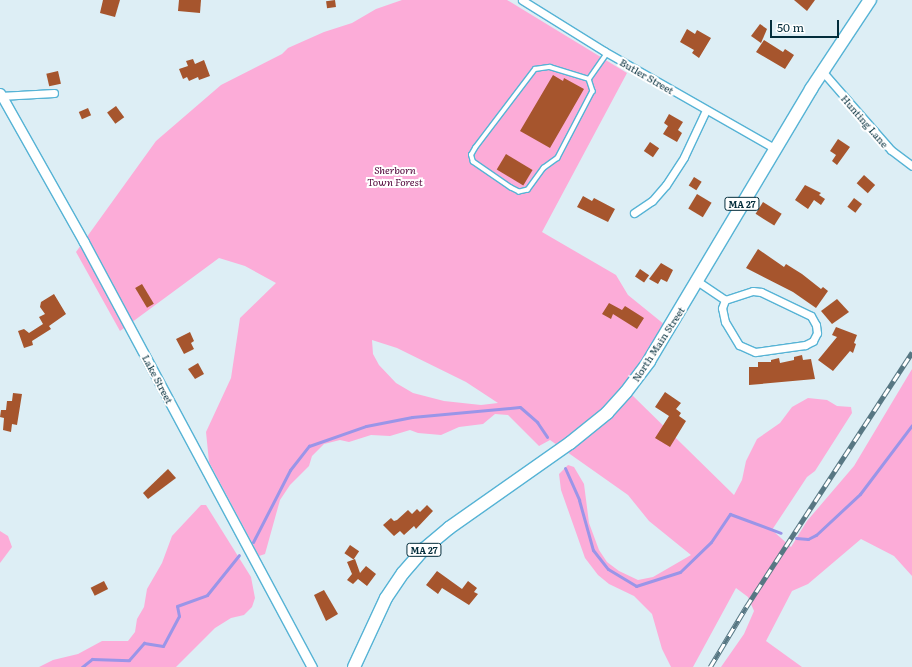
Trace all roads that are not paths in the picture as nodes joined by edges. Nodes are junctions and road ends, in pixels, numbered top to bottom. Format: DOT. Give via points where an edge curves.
graph roads {
  1 [pos="522,0"];
  2 [pos="870,0"];
  3 [pos="607,53"];
  4 [pos="822,71"];
  5 [pos="589,79"];
  6 [pos="54,93"];
  7 [pos="1,95"];
  8 [pos="706,110"];
  9 [pos="774,148"];
  10 [pos="912,166"];
  11 [pos="634,213"];
  12 [pos="697,281"];
  13 [pos="725,300"];
  14 [pos="312,667"];
  15 [pos="354,667"];
  1 -- 3 [label="street, Butler Street"];
  2 -- 4 [label="main road, North Main Street / MA 27"];
  3 -- 5 [label="lane"];
  3 -- 8 [label="street, Butler Street"];
  4 -- 9 [label="main road, North Main Street / MA 27"];
  4 -- 10 [label="street, Hunting Lane" via="891,150"];
  5 -- 5 [label="lane" via="550,67 535,69 475,148 471,155 473,162 511,188 519,192 528,190 544,168 558,158 592,91"];
  6 -- 7 [label="street"];
  7 -- 14 [label="street, Lake Street" via="90,254"];
  8 -- 9 [label="street, Butler Street"];
  8 -- 11 [label="street" via="684,157 666,185 652,201"];
  9 -- 12 [label="main road, North Main Street / MA 27"];
  12 -- 13 [label="street"];
  12 -- 15 [label="main road, North Main Street / MA 27" via="649,361 613,407 565,448 449,528 416,558 386,598"];
  13 -- 13 [label="street" via="722,308 725,322 735,340 745,349 755,352 805,345 812,341 817,333 811,316 761,292 741,293"];
}
